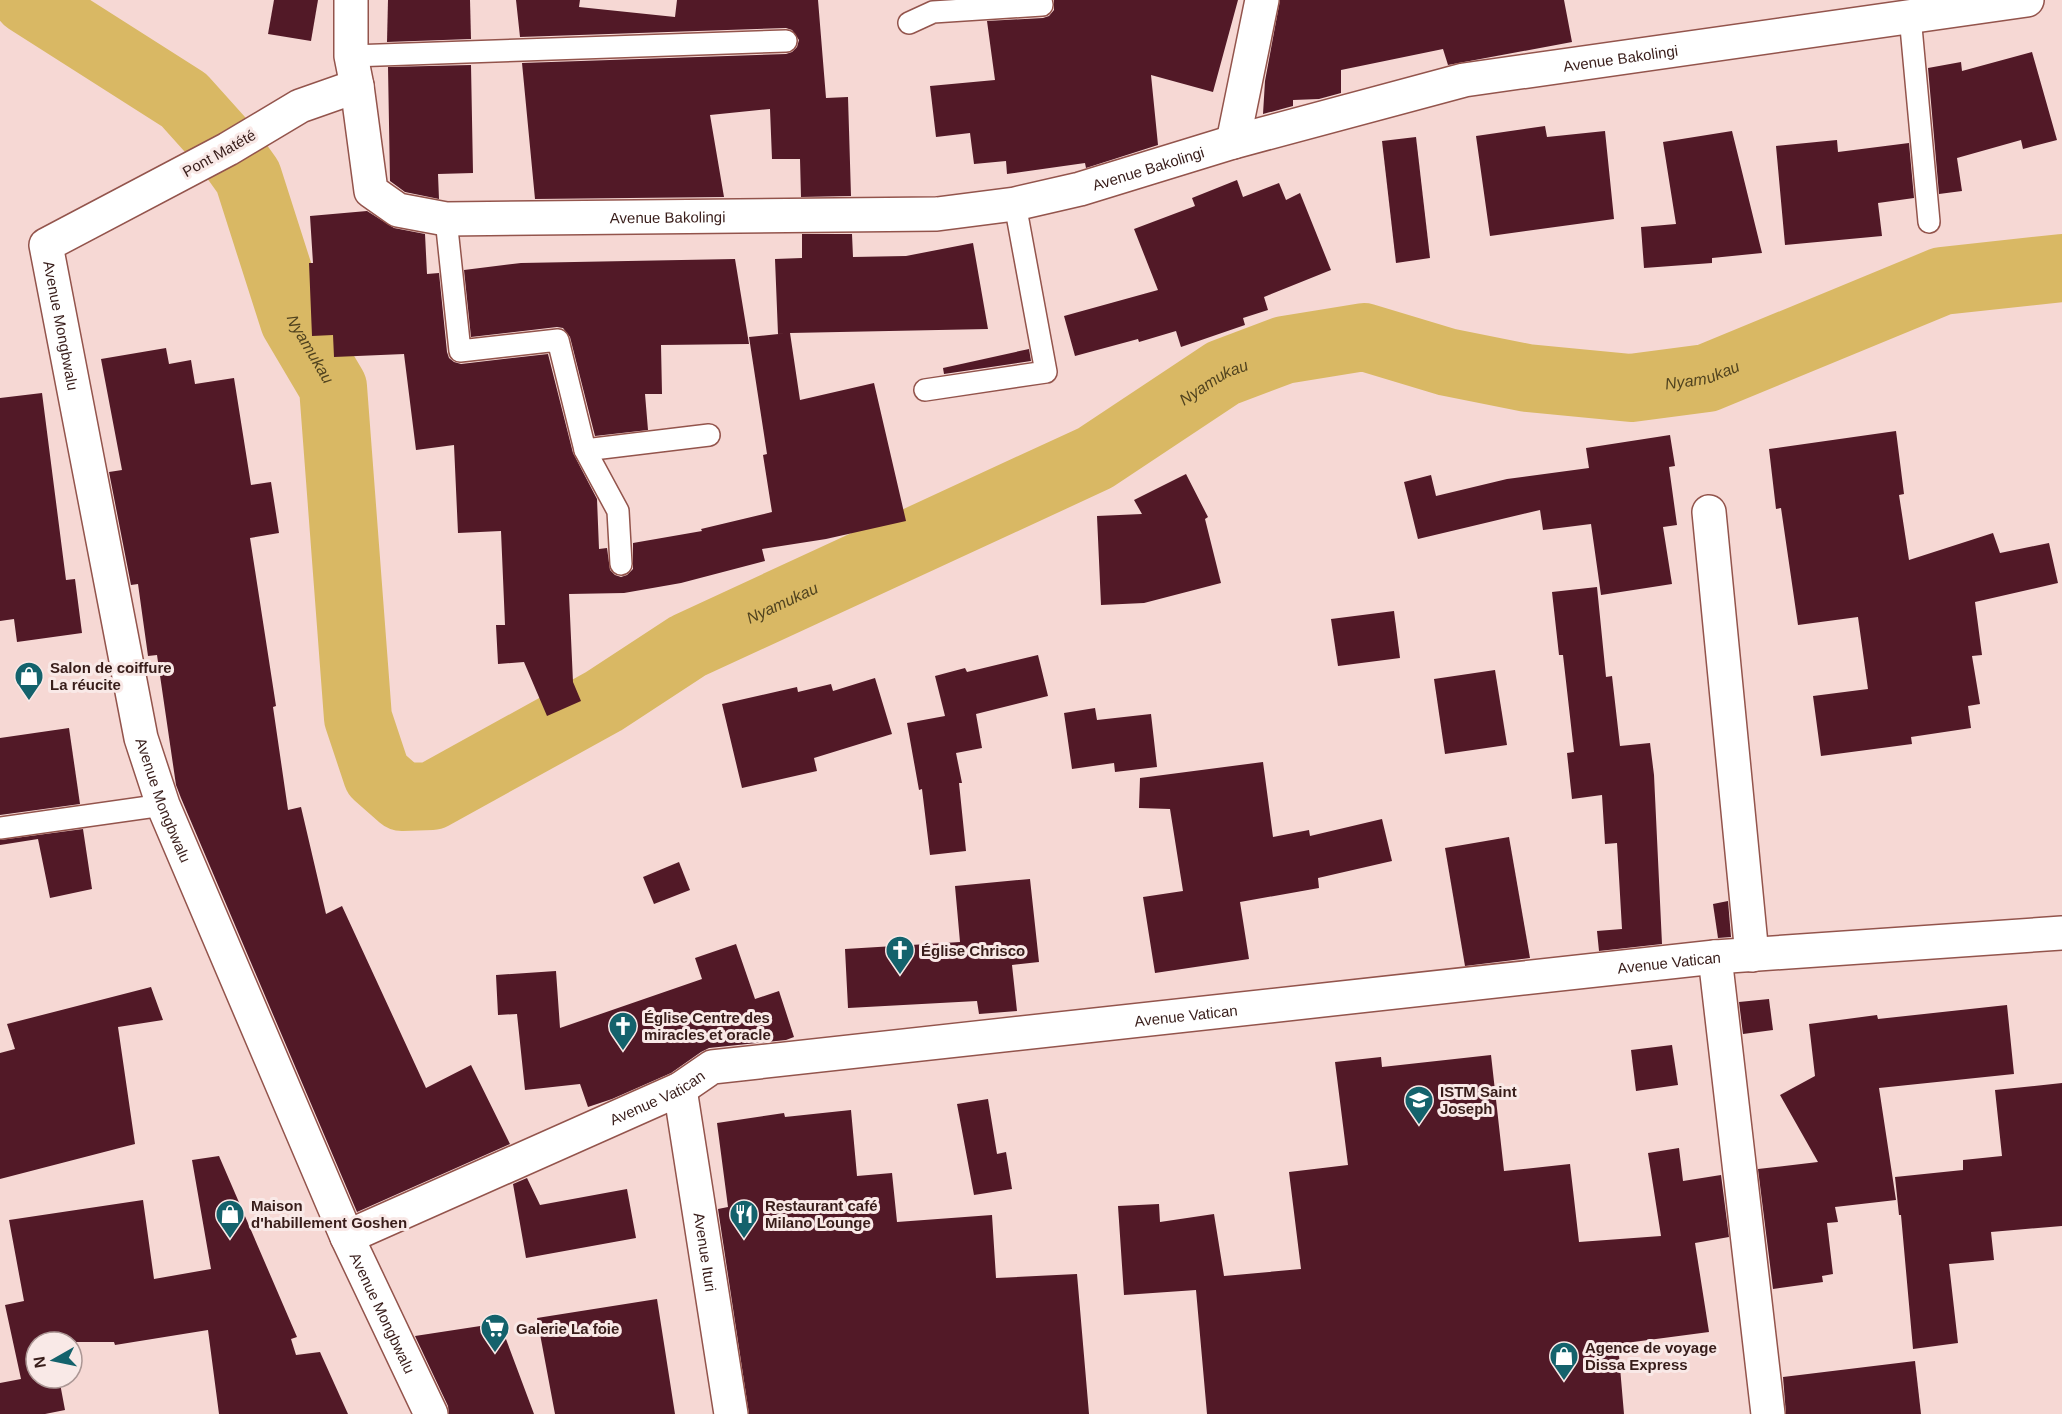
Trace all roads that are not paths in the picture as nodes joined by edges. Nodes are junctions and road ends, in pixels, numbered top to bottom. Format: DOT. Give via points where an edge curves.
graph roads {
  1 [pos="351,0"];
  2 [pos="1041,0"];
  3 [pos="1262,0"];
  4 [pos="2026,0"];
  5 [pos="933,6"];
  6 [pos="1910,16"];
  7 [pos="909,23"];
  8 [pos="786,41"];
  9 [pos="354,71"];
  10 [pos="1233,142"];
  11 [pos="136,199"];
  12 [pos="1015,204"];
  13 [pos="446,219"];
  14 [pos="1929,222"];
  15 [pos="925,390"];
  16 [pos="709,435"];
  17 [pos="585,450"];
  18 [pos="1709,512"];
  19 [pos="621,564"];
  20 [pos="163,805"];
  21 [pos="0,828"];
  22 [pos="2062,933"];
  23 [pos="1752,955"];
  24 [pos="1715,957"];
  25 [pos="680,1089"];
  26 [pos="347,1237"];
  27 [pos="431,1414"];
  28 [pos="731,1414"];
  29 [pos="1768,1414"];
  1 -- 9 [label="street, Avenue Bakolingi"];
  2 -- 5 [label="lane" via="1042,5"];
  3 -- 10 [label="street"];
  4 -- 6 [label="street, Avenue Bakolingi"];
  5 -- 7 [label="lane"];
  6 -- 10 [label="street, Avenue Bakolingi" via="1464,80"];
  6 -- 14 [label="lane"];
  8 -- 9 [label="lane"];
  9 -- 11 [label="street, Pont Matété" via="228,149"];
  9 -- 13 [label="street, Avenue Bakolingi" via="371,191 398,210"];
  10 -- 12 [label="street, Avenue Bakolingi" via="1080,189"];
  11 -- 20 [label="street, Avenue Mongbwalu" via="46,245 141,738"];
  12 -- 13 [label="street, Avenue Bakolingi" via="937,214"];
  12 -- 15 [label="lane" via="1046,372"];
  13 -- 17 [label="lane" via="460,351 558,340"];
  16 -- 17 [label="lane"];
  17 -- 19 [label="lane" via="618,510"];
  18 -- 23 [label="street"];
  20 -- 21 [label="lane"];
  20 -- 26 [label="street, Avenue Mongbwalu"];
  22 -- 23 [label="street, Avenue Vatican"];
  23 -- 24 [label="street, Avenue Vatican"];
  24 -- 25 [label="street, Avenue Vatican" via="712,1067"];
  24 -- 29 [label="street"];
  25 -- 26 [label="street, Avenue Vatican"];
  25 -- 28 [label="street, Avenue Ituri"];
  26 -- 27 [label="street, Avenue Mongbwalu"];
}
